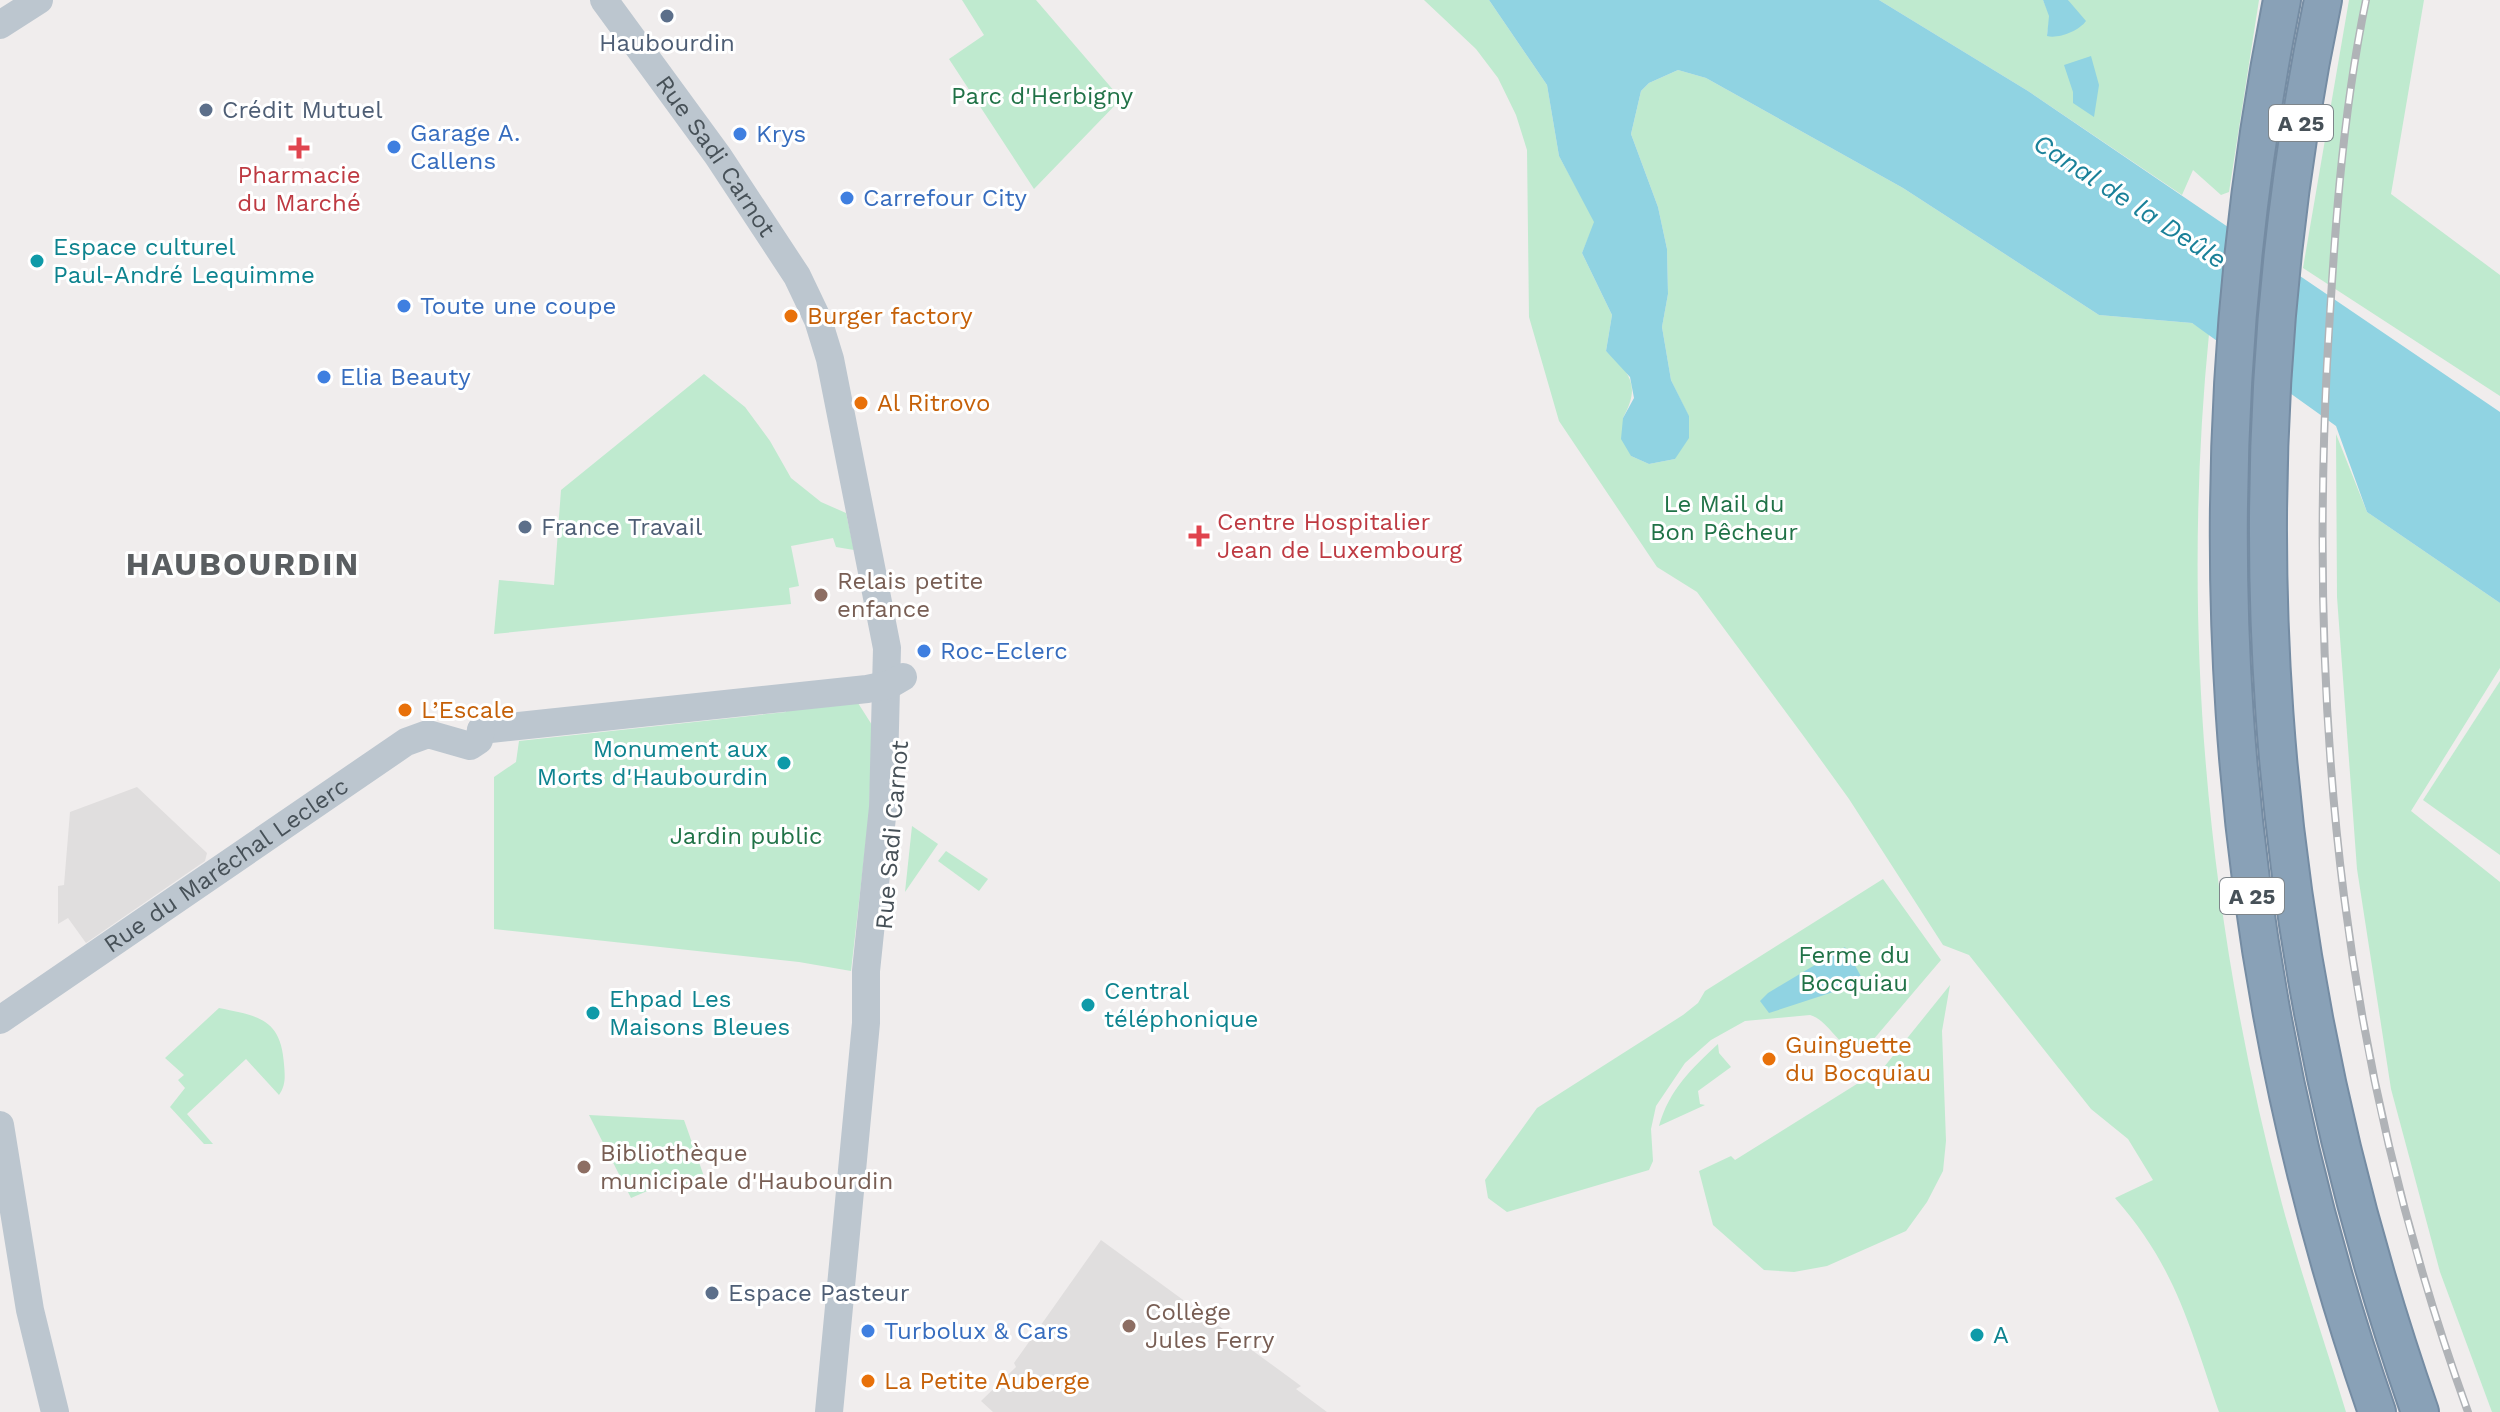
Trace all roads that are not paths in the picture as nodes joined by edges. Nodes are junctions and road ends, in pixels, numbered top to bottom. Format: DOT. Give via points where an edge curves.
graph roads {
  1 [pos="39,0"];
  2 [pos="604,0"];
  3 [pos="2282,0"];
  4 [pos="2323,0"];
  5 [pos="0,25"];
  6 [pos="896,681"];
  7 [pos="0,1020"];
  8 [pos="0,1125"];
  9 [pos="55,1412"];
  10 [pos="829,1412"];
  11 [pos="840,1412"];
  12 [pos="2377,1412"];
  13 [pos="2420,1412"];
  1 -- 5 [label="main road"];
  2 -- 6 [label="main road, Rue Sadi Carnot" via="718,156 797,276 821,329"];
  3 -- 12 [label="highway, A 25" via="2245,221 2232,365 2227,495 2231,666 2256,926 2279,1053 2335,1283"];
  4 -- 13 [label="highway, A 25" via="2281,247 2269,391 2270,640 2292,888 2329,1095 2379,1291"];
  6 -- 7 [label="main road, Rue du Maréchal Leclerc" via="470,736 428,734 406,742"];
  6 -- 10 [label="main road, Rue Sadi Carnot"];
  6 -- 11 [label="main road, Rue Sadi Carnot" via="892,849"];
  8 -- 9 [label="main road" via="30,1310"];
}
